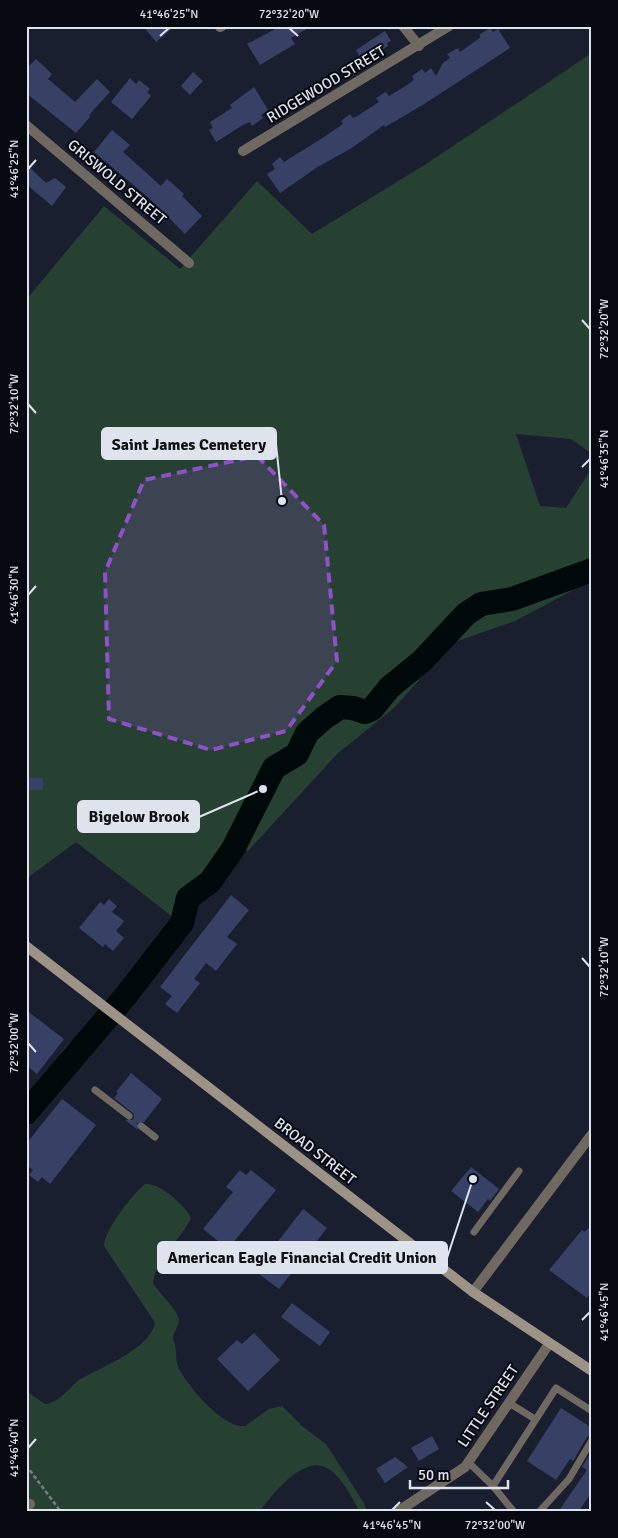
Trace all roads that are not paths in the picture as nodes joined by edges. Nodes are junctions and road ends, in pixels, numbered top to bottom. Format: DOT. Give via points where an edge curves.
graph roads {
  1 [pos="403,26"];
  2 [pos="449,26"];
  3 [pos="419,46"];
  4 [pos="26,125"];
  5 [pos="243,151"];
  6 [pos="189,262"];
  7 [pos="26,946"];
  8 [pos="95,1090"];
  9 [pos="129,1116"];
  10 [pos="141,1126"];
  11 [pos="592,1134"];
  12 [pos="155,1137"];
  13 [pos="519,1171"];
  14 [pos="474,1232"];
  15 [pos="473,1292"];
  16 [pos="549,1344"];
  17 [pos="592,1371"];
  18 [pos="509,1403"];
  19 [pos="592,1411"];
  20 [pos="536,1419"];
  21 [pos="592,1440"];
  22 [pos="468,1462"];
  23 [pos="493,1486"];
  24 [pos="397,1512"];
  25 [pos="514,1512"];
  26 [pos="539,1512"];
  1 -- 3 [label="street"];
  2 -- 3 [label="street, RIDGEWOOD STREET"];
  3 -- 5 [label="street, RIDGEWOOD STREET"];
  4 -- 6 [label="street, GRISWOLD STREET"];
  7 -- 15 [label="main road, BROAD STREET"];
  8 -- 9 [label="lane"];
  10 -- 12 [label="lane"];
  11 -- 15 [label="street"];
  13 -- 14 [label="lane"];
  15 -- 16 [label="main road, BROAD STREET"];
  16 -- 17 [label="main road, BROAD STREET"];
  16 -- 18 [label="street, LITTLE STREET"];
  18 -- 20 [label="lane"];
  18 -- 22 [label="street, LITTLE STREET"];
  19 -- 20 [label="lane" via="556,1388"];
  20 -- 23 [label="lane"];
  21 -- 26 [label="lane" via="568,1478"];
  22 -- 23 [label="lane"];
  22 -- 24 [label="street, LITTLE STREET"];
  23 -- 25 [label="lane"];
}
